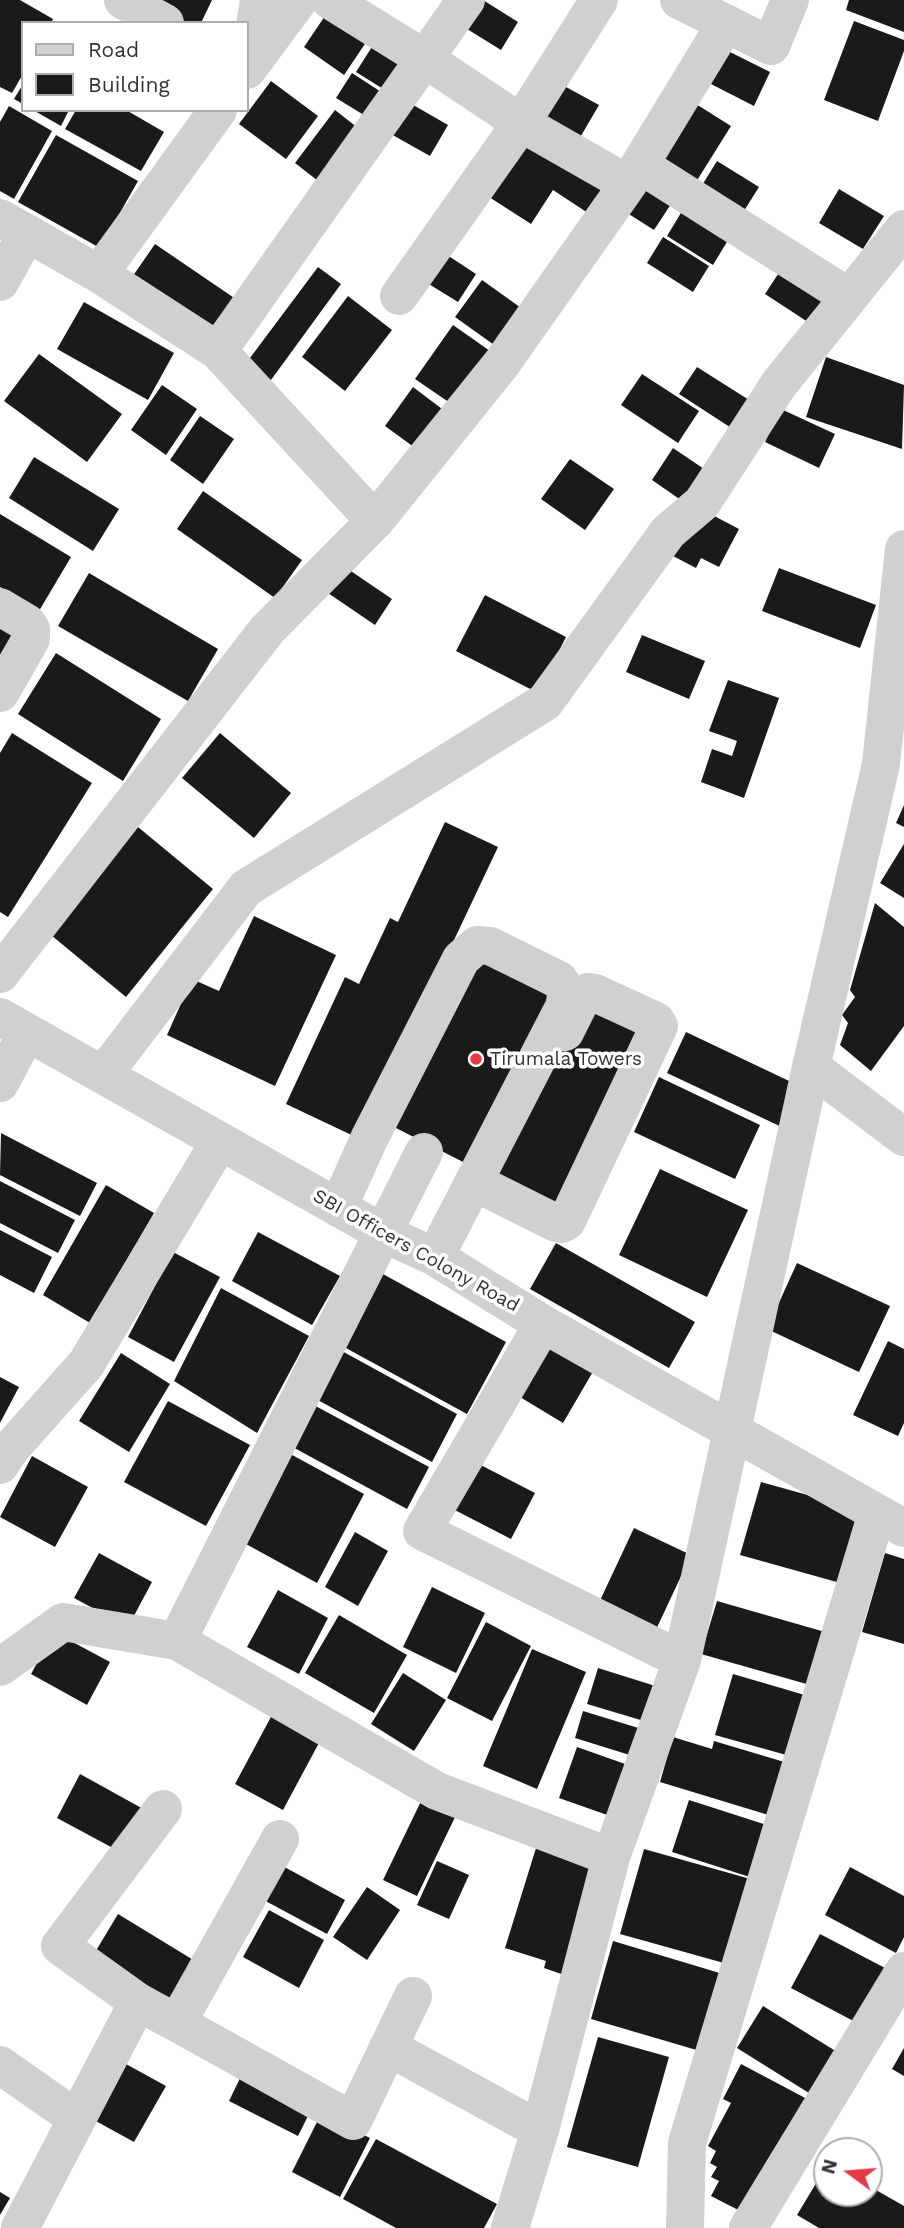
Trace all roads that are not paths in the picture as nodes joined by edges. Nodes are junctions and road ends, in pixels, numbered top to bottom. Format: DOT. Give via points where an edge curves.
graph roads {
  1 [pos="123,0"];
  2 [pos="260,0"];
  3 [pos="299,0"];
  4 [pos="330,0"];
  5 [pos="466,0"];
  6 [pos="599,0"];
  7 [pos="679,0"];
  8 [pos="790,0"];
  9 [pos="161,21"];
  10 [pos="726,23"];
  11 [pos="425,59"];
  12 [pos="248,64"];
  13 [pos="248,68"];
  14 [pos="217,112"];
  15 [pos="521,123"];
  16 [pos="634,174"];
  17 [pos="14,225"];
  18 [pos="904,230"];
  19 [pos="904,236"];
  20 [pos="99,274"];
  21 [pos="0,282"];
  22 [pos="399,296"];
  23 [pos="849,297"];
  24 [pos="218,351"];
  25 [pos="375,521"];
  26 [pos="904,550"];
  27 [pos="0,607"];
  28 [pos="0,694"];
  29 [pos="893,767"];
  30 [pos="0,974"];
  31 [pos="14,1024"];
  32 [pos="811,1067"];
  33 [pos="103,1075"];
  34 [pos="0,1083"];
  35 [pos="376,1128"];
  36 [pos="904,1137"];
  37 [pos="220,1141"];
  38 [pos="424,1152"];
  39 [pos="481,1183"];
  40 [pos="338,1208"];
  41 [pos="385,1234"];
  42 [pos="441,1261"];
  43 [pos="543,1324"];
  44 [pos="732,1430"];
  45 [pos="0,1465"];
  46 [pos="891,1520"];
  47 [pos="177,1641"];
  48 [pos="682,1660"];
  49 [pos="0,1667"];
  50 [pos="163,1809"];
  51 [pos="280,1839"];
  52 [pos="611,1857"];
  53 [pos="904,1971"];
  54 [pos="413,1996"];
  55 [pos="138,2002"];
  56 [pos="177,2023"];
  57 [pos="388,2047"];
  58 [pos="0,2065"];
  59 [pos="77,2119"];
  60 [pos="540,2130"];
  61 [pos="20,2228"];
  62 [pos="510,2228"];
  63 [pos="685,2228"];
  64 [pos="748,2228"];
  1 -- 9 [label="street"];
  2 -- 12 [label="street"];
  3 -- 13 [label="street"];
  4 -- 11 [label="street"];
  5 -- 11 [label="street"];
  6 -- 15 [label="street"];
  7 -- 10 [label="street"];
  8 -- 10 [label="street" via="771,46"];
  10 -- 16 [label="street"];
  11 -- 15 [label="street"];
  11 -- 24 [label="street"];
  14 -- 20 [label="street"];
  15 -- 16 [label="street"];
  15 -- 22 [label="street"];
  16 -- 23 [label="street"];
  16 -- 25 [label="street" via="502,363"];
  17 -- 20 [label="street"];
  17 -- 21 [label="street"];
  18 -- 19 [label="street"];
  18 -- 23 [label="street"];
  20 -- 24 [label="street"];
  23 -- 33 [label="street" via="779,384 702,503 668,531 545,702 246,888"];
  24 -- 25 [label="street"];
  25 -- 30 [label="street" via="267,630"];
  26 -- 29 [label="street"];
  27 -- 28 [label="street" via="27,623 31,639"];
  29 -- 32 [label="street"];
  31 -- 33 [label="street, SBI Officers Colony Road"];
  31 -- 34 [label="street"];
  32 -- 36 [label="street"];
  32 -- 44 [label="street"];
  33 -- 37 [label="street, SBI Officers Colony Road"];
  35 -- 38 [label="street"];
  35 -- 39 [label="street" via="461,959 477,945 490,946 559,980 567,992 564,1007"];
  35 -- 40 [label="street"];
  37 -- 40 [label="street, SBI Officers Colony Road"];
  37 -- 45 [label="street" via="86,1364"];
  38 -- 39 [label="street"];
  38 -- 41 [label="street"];
  39 -- 39 [label="street" via="583,996 595,993 656,1021 657,1035 567,1221 556,1223"];
  39 -- 42 [label="street"];
  40 -- 41 [label="street, SBI Officers Colony Road"];
  41 -- 42 [label="street, SBI Officers Colony Road"];
  41 -- 47 [label="street"];
  42 -- 43 [label="street, SBI Officers Colony Road"];
  43 -- 44 [label="street, SBI Officers Colony Road"];
  43 -- 48 [label="street" via="422,1531"];
  44 -- 46 [label="street, SBI Officers Colony Road"];
  44 -- 48 [label="street"];
  46 -- 63 [label="street" via="687,2143"];
  47 -- 49 [label="street" via="63,1622"];
  47 -- 52 [label="street" via="437,1791"];
  48 -- 52 [label="street"];
  50 -- 55 [label="street" via="60,1946"];
  51 -- 56 [label="street"];
  52 -- 60 [label="street"];
  53 -- 64 [label="street"];
  54 -- 57 [label="street"];
  55 -- 56 [label="street"];
  55 -- 59 [label="street"];
  56 -- 57 [label="street" via="353,2121"];
  57 -- 60 [label="street"];
  58 -- 59 [label="street"];
  59 -- 61 [label="street"];
  60 -- 62 [label="street"];
}
